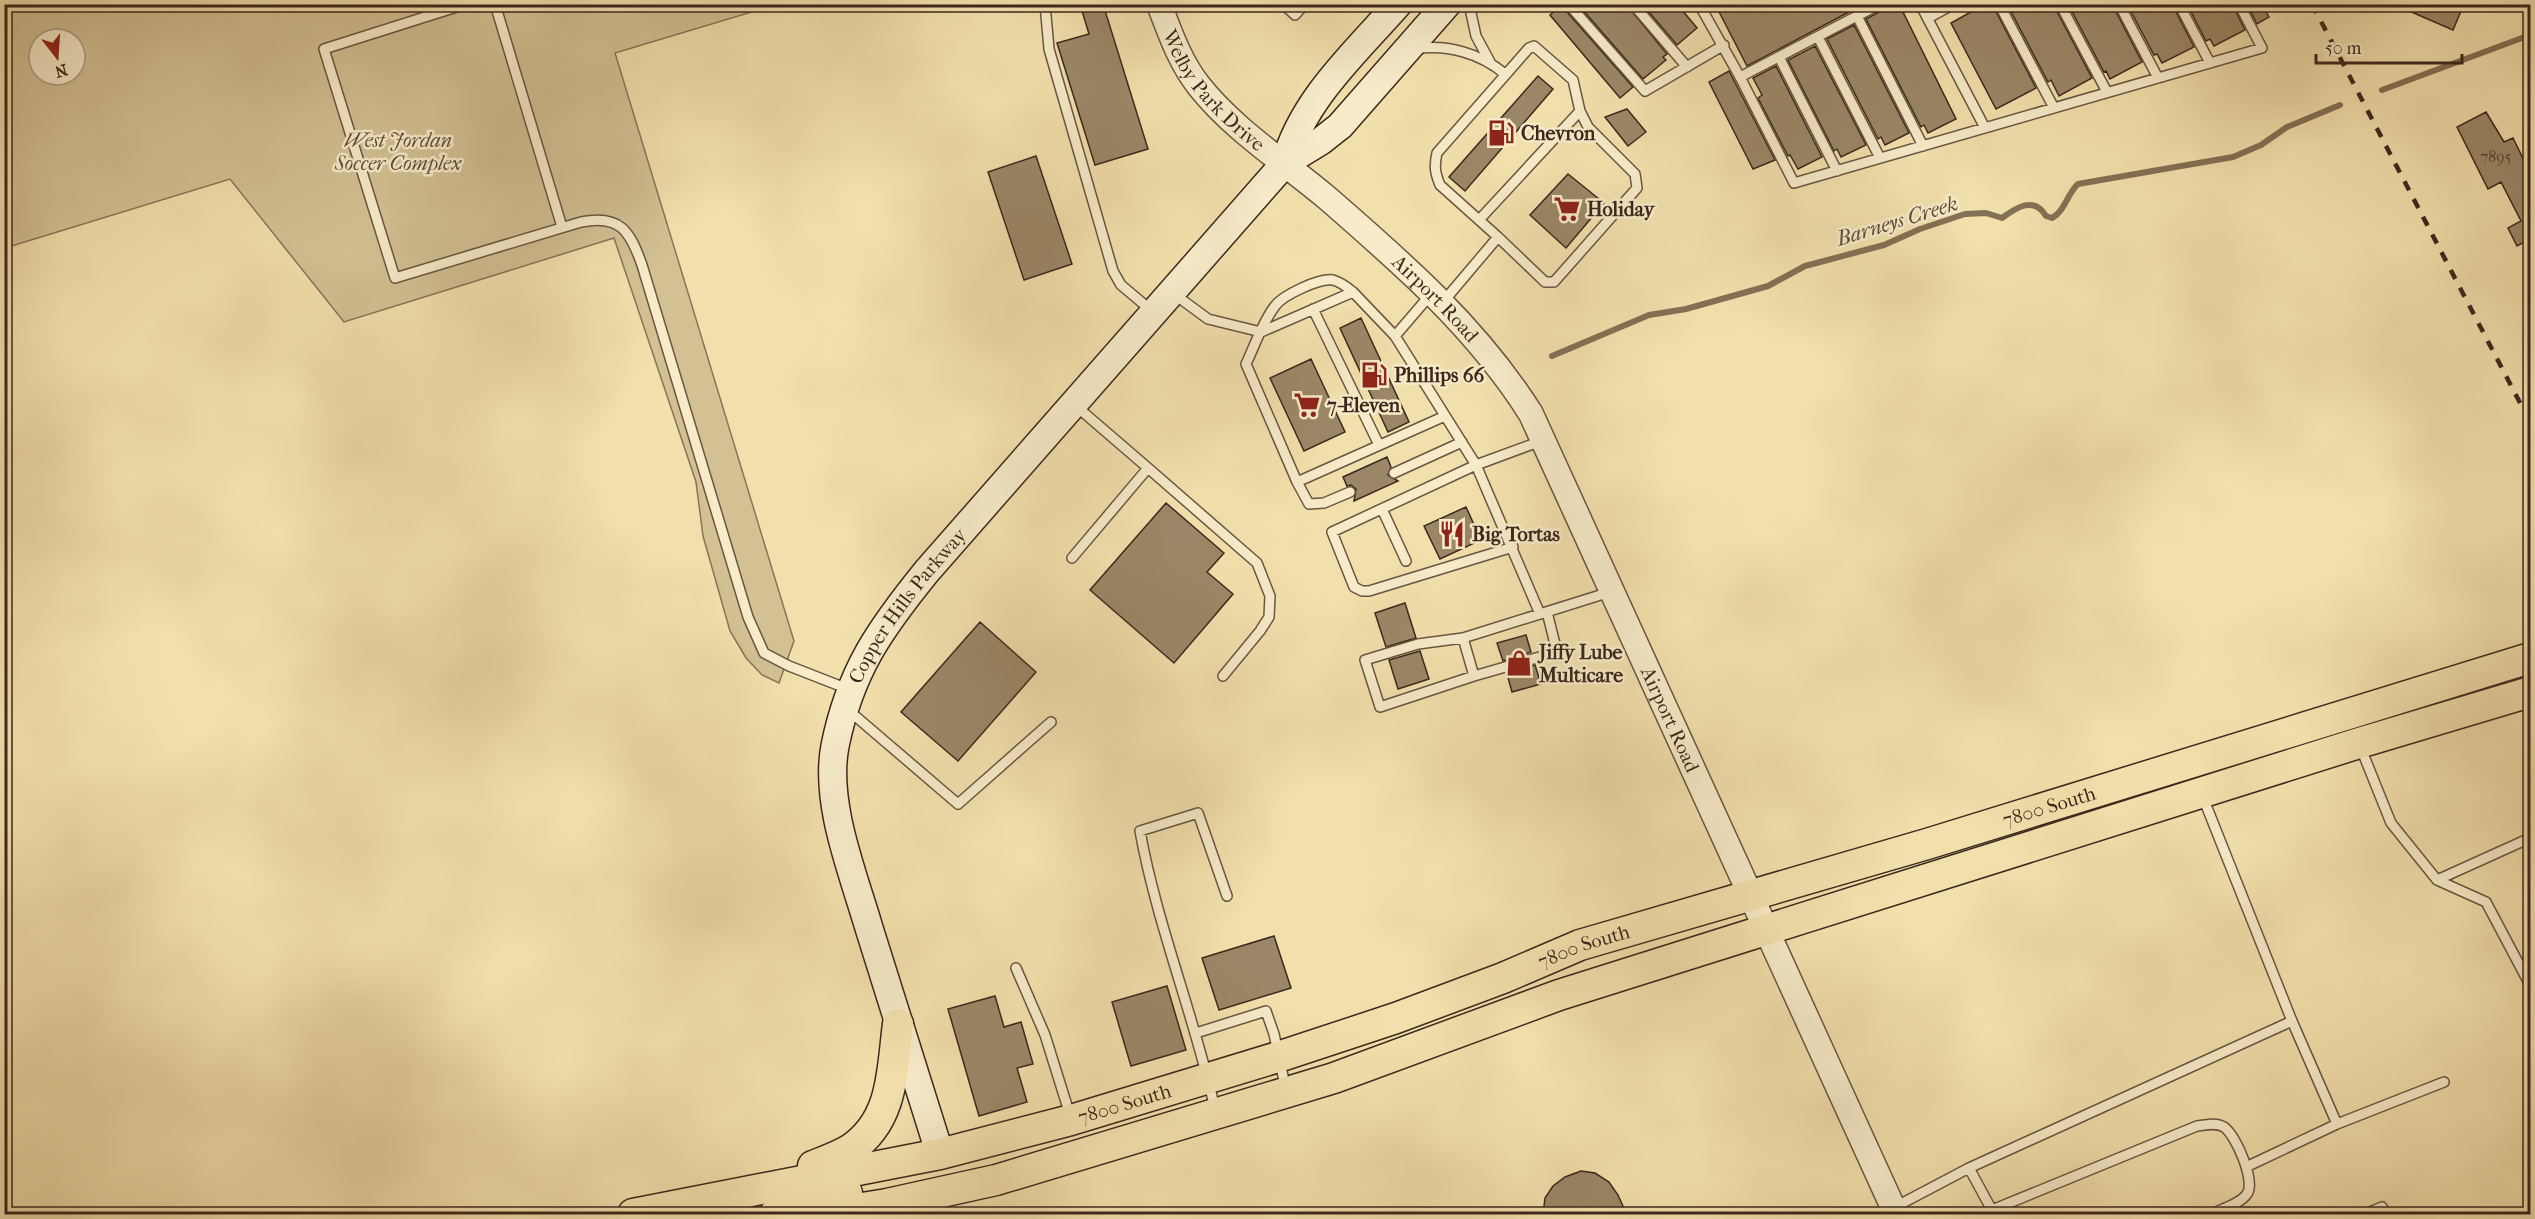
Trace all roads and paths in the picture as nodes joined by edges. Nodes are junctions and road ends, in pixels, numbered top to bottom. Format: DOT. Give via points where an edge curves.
graph roads {
  1 [pos="466,4"];
  2 [pos="495,4"];
  3 [pos="1045,4"];
  4 [pos="1159,4"];
  5 [pos="1283,4"];
  6 [pos="1305,4"];
  7 [pos="1398,4"];
  8 [pos="1447,4"];
  9 [pos="1469,4"];
  10 [pos="1575,4"];
  11 [pos="1633,4"];
  12 [pos="1699,4"];
  13 [pos="1880,4"];
  14 [pos="1920,4"];
  15 [pos="1954,4"];
  16 [pos="1999,4"];
  17 [pos="2060,4"];
  18 [pos="2119,4"];
  19 [pos="2180,4"];
  20 [pos="2239,4"];
  21 [pos="1857,16"];
  22 [pos="1928,18"];
  23 [pos="1818,37"];
  24 [pos="1724,45"];
  25 [pos="1406,51"];
  26 [pos="1779,57"];
  27 [pos="1490,62"];
  28 [pos="2210,63"];
  29 [pos="1687,67"];
  30 [pos="1505,74"];
  31 [pos="1740,76"];
  32 [pos="2158,78"];
  33 [pos="2107,93"];
  34 [pos="2054,108"];
  35 [pos="1580,111"];
  36 [pos="1985,128"];
  37 [pos="1923,146"];
  38 [pos="1880,158"];
  39 [pos="1285,163"];
  40 [pos="1837,171"];
  41 [pos="1479,220"];
  42 [pos="562,227"];
  43 [pos="1498,237"];
  44 [pos="1171,292"];
  45 [pos="1353,292"];
  46 [pos="1438,297"];
  47 [pos="1313,309"];
  48 [pos="1153,312"];
  49 [pos="1261,332"];
  50 [pos="1395,336"];
  51 [pos="1074,405"];
  52 [pos="1445,416"];
  53 [pos="1544,439"];
  54 [pos="1462,442"];
  55 [pos="1379,445"];
  56 [pos="1476,465"];
  57 [pos="1148,468"];
  58 [pos="1394,472"];
  59 [pos="1297,482"];
  60 [pos="1350,492"];
  61 [pos="1382,509"];
  62 [pos="1513,548"];
  63 [pos="1072,558"];
  64 [pos="1406,561"];
  65 [pos="1612,591"];
  66 [pos="1543,613"];
  67 [pos="1463,638"];
  68 [pos="2530,658"];
  69 [pos="1223,676"];
  70 [pos="1474,676"];
  71 [pos="2530,692"];
  72 [pos="848,698"];
  73 [pos="1051,722"];
  74 [pos="2354,729"];
  75 [pos="2201,792"];
  76 [pos="2530,838"];
  77 [pos="2437,880"];
  78 [pos="1227,896"];
  79 [pos="1751,896"];
  80 [pos="1767,930"];
  81 [pos="1016,968"];
  82 [pos="2530,985"];
  83 [pos="2292,1021"];
  84 [pos="898,1024"];
  85 [pos="1196,1032"];
  86 [pos="1278,1057"];
  87 [pos="1208,1079"];
  88 [pos="2444,1083"];
  89 [pos="1286,1093"];
  90 [pos="1216,1114"];
  91 [pos="1071,1120"];
  92 [pos="2337,1124"];
  93 [pos="940,1154"];
  94 [pos="2246,1167"];
  95 [pos="1969,1168"];
  96 [pos="774,1200"];
  97 [pos="1894,1211"];
  98 [pos="1993,1213"];
  99 [pos="633,1215"];
  100 [pos="825,1215"];
  101 [pos="2211,1215"];
  102 [pos="2365,1215"];
  103 [pos="2386,1215"];
  1 -- 42 [label="lane" via="324,49 395,278"];
  2 -- 42 [label="lane"];
  3 -- 48 [label="lane" via="1049,49 1113,271 1120,285"];
  4 -- 39 [label="street, Welby Park Drive" via="1181,58 1199,86 1242,130"];
  5 -- 6 [label="lane" via="1295,15"];
  7 -- 39 [label="main road, Copper Hills Parkway" via="1309,108"];
  8 -- 25 [label="main road, Copper Hills Parkway"];
  9 -- 27 [label="lane" via="1476,36"];
  10 -- 29 [label="lane" via="1572,8 1645,92"];
  11 -- 29 [label="lane"];
  12 -- 24 [label="lane"];
  13 -- 21 [label="lane"];
  14 -- 22 [label="lane"];
  15 -- 22 [label="lane"];
  16 -- 34 [label="lane"];
  17 -- 33 [label="lane"];
  18 -- 32 [label="lane"];
  19 -- 28 [label="lane"];
  20 -- 28 [label="lane" via="2262,48"];
  21 -- 23 [label="lane"];
  21 -- 37 [label="lane"];
  22 -- 36 [label="lane"];
  23 -- 26 [label="lane"];
  23 -- 38 [label="lane"];
  24 -- 29 [label="lane"];
  24 -- 31 [label="lane"];
  25 -- 27 [label="lane" via="1458,50"];
  25 -- 39 [label="main road, Copper Hills Parkway" via="1340,126"];
  26 -- 31 [label="lane"];
  26 -- 40 [label="lane"];
  27 -- 30 [label="lane"];
  28 -- 32 [label="lane"];
  30 -- 35 [label="lane" via="1529,48 1538,47 1573,80"];
  30 -- 41 [label="lane" via="1447,140 1434,164 1440,185"];
  31 -- 40 [label="lane" via="1794,183"];
  32 -- 33 [label="lane"];
  33 -- 34 [label="lane"];
  34 -- 36 [label="lane"];
  35 -- 41 [label="lane"];
  35 -- 43 [label="lane" via="1587,127 1635,174 1637,188 1554,282 1545,282"];
  36 -- 37 [label="lane"];
  37 -- 38 [label="lane"];
  38 -- 40 [label="lane"];
  39 -- 44 [label="main road, Copper Hills Parkway"];
  39 -- 46 [label="street, Airport Road"];
  41 -- 43 [label="lane"];
  42 -- 72 [label="lane" via="604,219 630,235 748,617 765,653"];
  43 -- 46 [label="lane"];
  44 -- 48 [label="main road, Copper Hills Parkway"];
  44 -- 49 [label="lane" via="1208,319"];
  45 -- 47 [label="lane"];
  45 -- 49 [label="lane" via="1333,280 1283,297"];
  45 -- 50 [label="lane"];
  46 -- 50 [label="lane"];
  46 -- 53 [label="street, Airport Road" via="1501,369"];
  47 -- 49 [label="lane"];
  47 -- 55 [label="lane"];
  48 -- 51 [label="main road, Copper Hills Parkway"];
  49 -- 59 [label="lane" via="1246,364"];
  50 -- 52 [label="lane"];
  51 -- 57 [label="lane"];
  51 -- 72 [label="main road, Copper Hills Parkway" via="891,615 862,660"];
  52 -- 54 [label="lane"];
  52 -- 55 [label="lane"];
  53 -- 56 [label="lane"];
  53 -- 65 [label="street, Airport Road"];
  54 -- 56 [label="lane"];
  54 -- 58 [label="lane"];
  55 -- 59 [label="lane"];
  56 -- 61 [label="lane"];
  56 -- 62 [label="lane"];
  57 -- 63 [label="lane"];
  57 -- 69 [label="lane" via="1257,563 1269,596 1269,617"];
  59 -- 60 [label="lane" via="1313,505"];
  61 -- 62 [label="lane" via="1332,532 1354,587 1362,591"];
  61 -- 64 [label="lane"];
  62 -- 66 [label="lane"];
  65 -- 66 [label="lane"];
  65 -- 79 [label="street, Airport Road"];
  66 -- 67 [label="lane"];
  66 -- 70 [label="lane" via="1557,652"];
  67 -- 70 [label="lane"];
  67 -- 70 [label="lane" via="1418,644 1365,660 1380,707"];
  68 -- 74 [label="main road, 7800 South"];
  71 -- 74 [label="main road, 7800 South"];
  72 -- 73 [label="lane" via="958,804"];
  72 -- 84 [label="main road, Copper Hills Parkway" via="834,747 832,787 854,878"];
  74 -- 75 [label="main road, 7800 South"];
  74 -- 77 [label="lane" via="2391,823"];
  74 -- 79 [label="main road, 7800 South"];
  75 -- 80 [label="main road, 7800 South"];
  75 -- 83 [label="lane"];
  76 -- 77 [label="lane"];
  77 -- 82 [label="lane" via="2486,902"];
  78 -- 85 [label="lane" via="1198,813 1140,831 1148,872"];
  79 -- 80 [label="street, Airport Road"];
  79 -- 86 [label="main road, 7800 South" via="1580,945 1428,1006"];
  80 -- 89 [label="main road, 7800 South" via="1559,995"];
  80 -- 97 [label="street, Airport Road"];
  81 -- 91 [label="lane" via="1045,1035"];
  83 -- 92 [label="lane"];
  83 -- 95 [label="lane"];
  84 -- 93 [label="main road, Copper Hills Parkway"];
  84 -- 96 [label="main road" via="889,1095 877,1124 850,1149"];
  85 -- 86 [label="lane" via="1266,1011"];
  85 -- 87 [label="lane"];
  86 -- 87 [label="main road, 7800 South"];
  86 -- 89 [label="lane"];
  87 -- 90 [label="lane"];
  87 -- 91 [label="main road, 7800 South"];
  88 -- 92 [label="lane"];
  89 -- 90 [label="main road, 7800 South"];
  90 -- 100 [label="main road, 7800 South" via="996,1180"];
  91 -- 93 [label="main road, 7800 South"];
  92 -- 94 [label="lane"];
  93 -- 96 [label="main road, 7800 South"];
  94 -- 98 [label="lane" via="2226,1128 2208,1124 2065,1179"];
  94 -- 101 [label="lane" via="2249,1192"];
  95 -- 97 [label="lane"];
  95 -- 98 [label="lane"];
  96 -- 99 [label="main road, 7800 South"];
  102 -- 103 [label="lane" via="2382,1207"];
}
